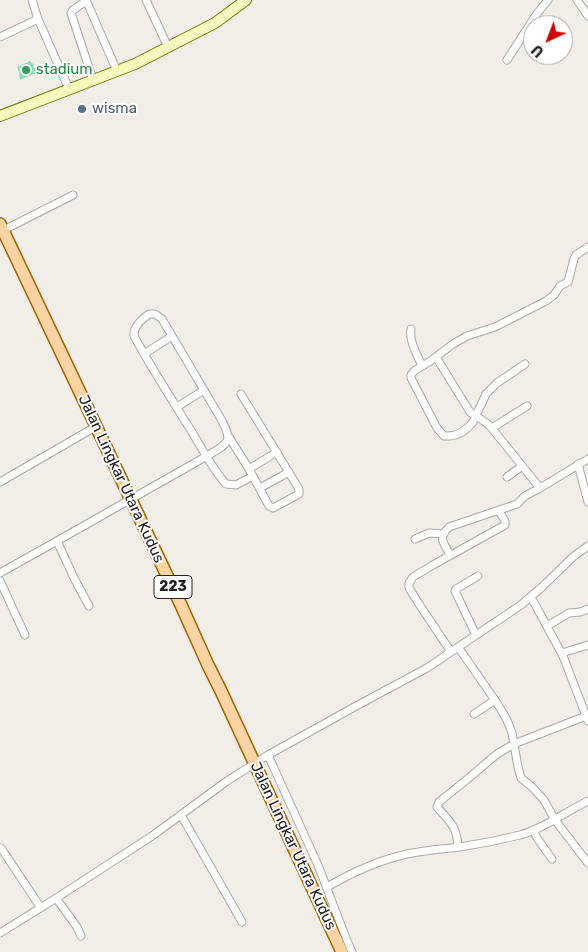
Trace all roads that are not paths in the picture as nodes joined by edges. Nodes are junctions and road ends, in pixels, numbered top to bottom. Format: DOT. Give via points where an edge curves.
graph roads {
  1 [pos="32,0"];
  2 [pos="86,0"];
  3 [pos="146,0"];
  4 [pos="246,0"];
  5 [pos="548,0"];
  6 [pos="577,0"];
  7 [pos="588,16"];
  8 [pos="38,18"];
  9 [pos="0,37"];
  10 [pos="168,47"];
  11 [pos="507,60"];
  12 [pos="117,71"];
  13 [pos="93,80"];
  14 [pos="69,89"];
  15 [pos="0,116"];
  16 [pos="73,195"];
  17 [pos="1,229"];
  18 [pos="588,247"];
  19 [pos="411,329"];
  20 [pos="172,336"];
  21 [pos="144,354"];
  22 [pos="436,357"];
  23 [pos="525,364"];
  24 [pos="422,366"];
  25 [pos="204,390"];
  26 [pos="241,394"];
  27 [pos="527,406"];
  28 [pos="177,408"];
  29 [pos="476,417"];
  30 [pos="97,426"];
  31 [pos="492,428"];
  32 [pos="229,437"];
  33 [pos="277,452"];
  34 [pos="207,456"];
  35 [pos="588,458"];
  36 [pos="578,464"];
  37 [pos="522,466"];
  38 [pos="249,469"];
  39 [pos="289,472"];
  40 [pos="253,476"];
  41 [pos="507,477"];
  42 [pos="1,480"];
  43 [pos="260,488"];
  44 [pos="540,488"];
  45 [pos="131,499"];
  46 [pos="588,502"];
  47 [pos="499,511"];
  48 [pos="443,538"];
  49 [pos="415,539"];
  50 [pos="57,541"];
  51 [pos="588,546"];
  52 [pos="450,555"];
  53 [pos="0,573"];
  54 [pos="478,576"];
  55 [pos="0,581"];
  56 [pos="531,597"];
  57 [pos="88,606"];
  58 [pos="588,609"];
  59 [pos="547,626"];
  60 [pos="25,635"];
  61 [pos="476,635"];
  62 [pos="588,646"];
  63 [pos="454,649"];
  64 [pos="562,653"];
  65 [pos="494,700"];
  66 [pos="474,714"];
  67 [pos="587,718"];
  68 [pos="514,744"];
  69 [pos="268,755"];
  70 [pos="255,764"];
  71 [pos="588,801"];
  72 [pos="181,815"];
  73 [pos="555,820"];
  74 [pos="533,830"];
  75 [pos="458,847"];
  76 [pos="1,848"];
  77 [pos="552,860"];
  78 [pos="588,863"];
  79 [pos="326,887"];
  80 [pos="56,898"];
  81 [pos="41,908"];
  82 [pos="242,922"];
  83 [pos="0,934"];
  84 [pos="81,936"];
  85 [pos="342,952"];
  86 [pos="352,952"];
  1 -- 8 [label="street"];
  2 -- 12 [label="street"];
  2 -- 13 [label="street" via="71,13"];
  3 -- 10 [label="street"];
  4 -- 10 [label="main road" via="215,23"];
  5 -- 11 [label="street"];
  6 -- 7 [label="street"];
  8 -- 9 [label="street"];
  8 -- 14 [label="street"];
  10 -- 12 [label="main road"];
  12 -- 13 [label="main road"];
  13 -- 14 [label="main road"];
  14 -- 15 [label="main road"];
  16 -- 17 [label="street"];
  17 -- 30 [label="main road, Jalan Lingkar Utara Kudus / 223"];
  18 -- 22 [label="street" via="574,258 568,282 546,301 495,327 467,336"];
  19 -- 24 [label="street" via="411,340"];
  20 -- 21 [label="street"];
  20 -- 21 [label="street" via="159,316 148,314 133,332"];
  20 -- 25 [label="street"];
  21 -- 28 [label="street"];
  22 -- 24 [label="street"];
  22 -- 29 [label="street"];
  23 -- 29 [label="street" via="486,394"];
  24 -- 29 [label="street" via="412,373 411,378 442,434 456,435 471,425"];
  25 -- 28 [label="street"];
  25 -- 32 [label="street"];
  26 -- 33 [label="street"];
  27 -- 31 [label="street"];
  28 -- 34 [label="street"];
  29 -- 31 [label="street"];
  30 -- 42 [label="street"];
  30 -- 45 [label="main road, Jalan Lingkar Utara Kudus / 223"];
  31 -- 37 [label="street"];
  32 -- 34 [label="street" via="225,444"];
  32 -- 38 [label="street"];
  33 -- 38 [label="street"];
  33 -- 39 [label="street"];
  34 -- 40 [label="street" via="226,484 236,485"];
  34 -- 45 [label="street"];
  35 -- 36 [label="street"];
  36 -- 44 [label="street"];
  36 -- 46 [label="street"];
  37 -- 41 [label="street"];
  37 -- 44 [label="street"];
  38 -- 40 [label="street"];
  39 -- 43 [label="street"];
  39 -- 43 [label="street" via="299,494 274,508 268,505"];
  40 -- 43 [label="street"];
  44 -- 47 [label="street" via="517,504"];
  45 -- 50 [label="street"];
  45 -- 70 [label="main road, Jalan Lingkar Utara Kudus / 223"];
  47 -- 48 [label="street" via="449,526"];
  47 -- 52 [label="street" via="505,525"];
  48 -- 49 [label="street" via="429,533"];
  48 -- 52 [label="street"];
  50 -- 53 [label="street"];
  50 -- 57 [label="street"];
  51 -- 56 [label="street"];
  52 -- 63 [label="street" via="413,577 409,588"];
  54 -- 61 [label="street" via="455,591"];
  55 -- 60 [label="street"];
  56 -- 59 [label="street"];
  56 -- 61 [label="street"];
  58 -- 59 [label="street" via="569,613"];
  59 -- 64 [label="street"];
  61 -- 63 [label="street"];
  62 -- 64 [label="street"];
  63 -- 65 [label="street"];
  63 -- 69 [label="street" via="426,668"];
  64 -- 67 [label="street"];
  65 -- 66 [label="street"];
  65 -- 68 [label="street" via="507,720"];
  67 -- 68 [label="street"];
  68 -- 73 [label="street" via="521,778 544,800"];
  68 -- 75 [label="street" via="497,754 437,805 452,823 458,836"];
  69 -- 70 [label="street"];
  69 -- 79 [label="street"];
  70 -- 72 [label="street"];
  70 -- 85 [label="main road, Jalan Lingkar Utara Kudus / 223"];
  71 -- 73 [label="street"];
  72 -- 80 [label="street"];
  72 -- 82 [label="street"];
  73 -- 74 [label="street"];
  73 -- 78 [label="street"];
  74 -- 75 [label="street"];
  74 -- 77 [label="street"];
  75 -- 79 [label="street" via="387,859"];
  76 -- 81 [label="street"];
  79 -- 86 [label="street"];
  80 -- 81 [label="street"];
  80 -- 84 [label="street"];
  81 -- 83 [label="street"];
}
